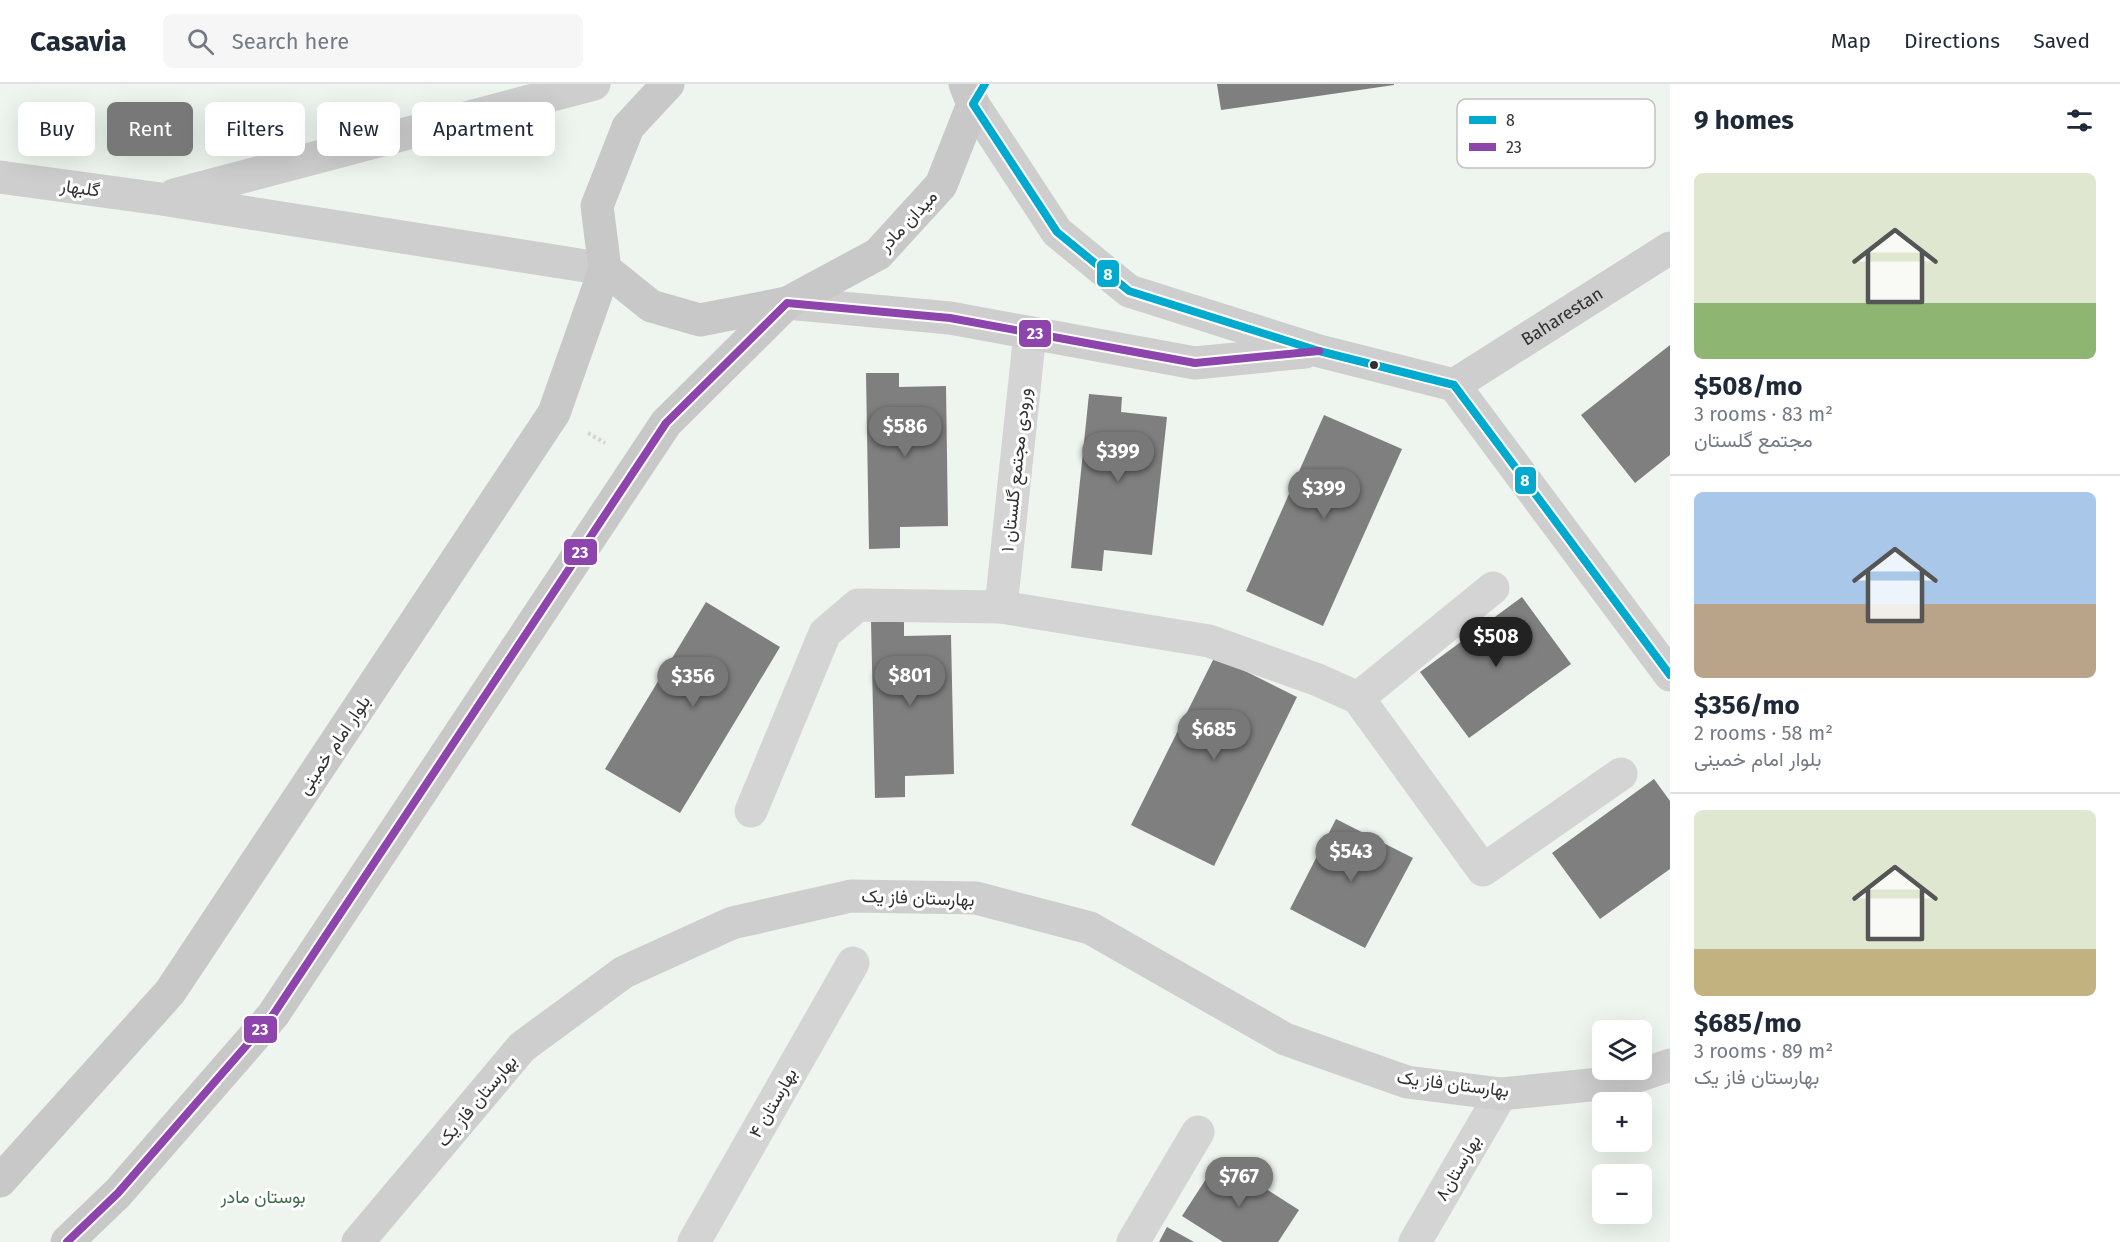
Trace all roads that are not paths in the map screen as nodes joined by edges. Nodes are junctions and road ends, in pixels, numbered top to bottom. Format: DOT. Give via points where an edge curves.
graph roads {
  1 [pos="594,84"];
  2 [pos="668,84"];
  3 [pos="974,91"];
  4 [pos="0,177"];
  5 [pos="161,199"];
  6 [pos="1670,248"];
  7 [pos="605,268"];
  8 [pos="787,303"];
  9 [pos="1030,333"];
  10 [pos="1319,351"];
  11 [pos="1454,385"];
  12 [pos="1493,588"];
  13 [pos="1001,607"];
  14 [pos="1670,675"];
  15 [pos="1358,698"];
  16 [pos="1621,774"];
  17 [pos="751,811"];
  18 [pos="853,963"];
  19 [pos="1670,1065"];
  20 [pos="1501,1094"];
  21 [pos="1198,1132"];
  22 [pos="0,1181"];
  23 [pos="366,1240"];
  24 [pos="67,1242"];
  25 [pos="693,1242"];
  26 [pos="1133,1242"];
  27 [pos="1415,1242"];
  1 -- 5 [label="street"];
  2 -- 7 [label="main road" via="628,128 597,206"];
  3 -- 8 [label="main road, میدان مادر" via="940,185 878,254"];
  3 -- 10 [label="street" via="1057,232 1129,291"];
  4 -- 5 [label="street, گلبهار"];
  5 -- 7 [label="street, گلبهار"];
  6 -- 11 [label="street, Baharestan"];
  7 -- 8 [label="main road, میدان مادر" via="651,306 700,320"];
  7 -- 22 [label="main road, بلوار امام خمینی" via="554,413 170,992"];
  8 -- 9 [label="street" via="950,318"];
  8 -- 24 [label="main road" via="666,423 273,1015 118,1193"];
  9 -- 10 [label="street" via="1195,363"];
  9 -- 13 [label="street, ورودی مجتمع گلستان ۱"];
  10 -- 11 [label="street"];
  11 -- 14 [label="street"];
  12 -- 15 [label="street"];
  13 -- 15 [label="street" via="1209,641"];
  13 -- 17 [label="street" via="858,605 825,633"];
  15 -- 16 [label="street" via="1483,870"];
  18 -- 25 [label="street, بهارستان ۴"];
  19 -- 20 [label="street, بهارستان فاز یک" via="1620,1082"];
  20 -- 23 [label="street, بهارستان فاز یک" via="1407,1082 1285,1039 1090,928 976,898 850,896 732,923 624,972 522,1047"];
  20 -- 27 [label="street, بهارستان۸"];
  21 -- 26 [label="street"];
}
